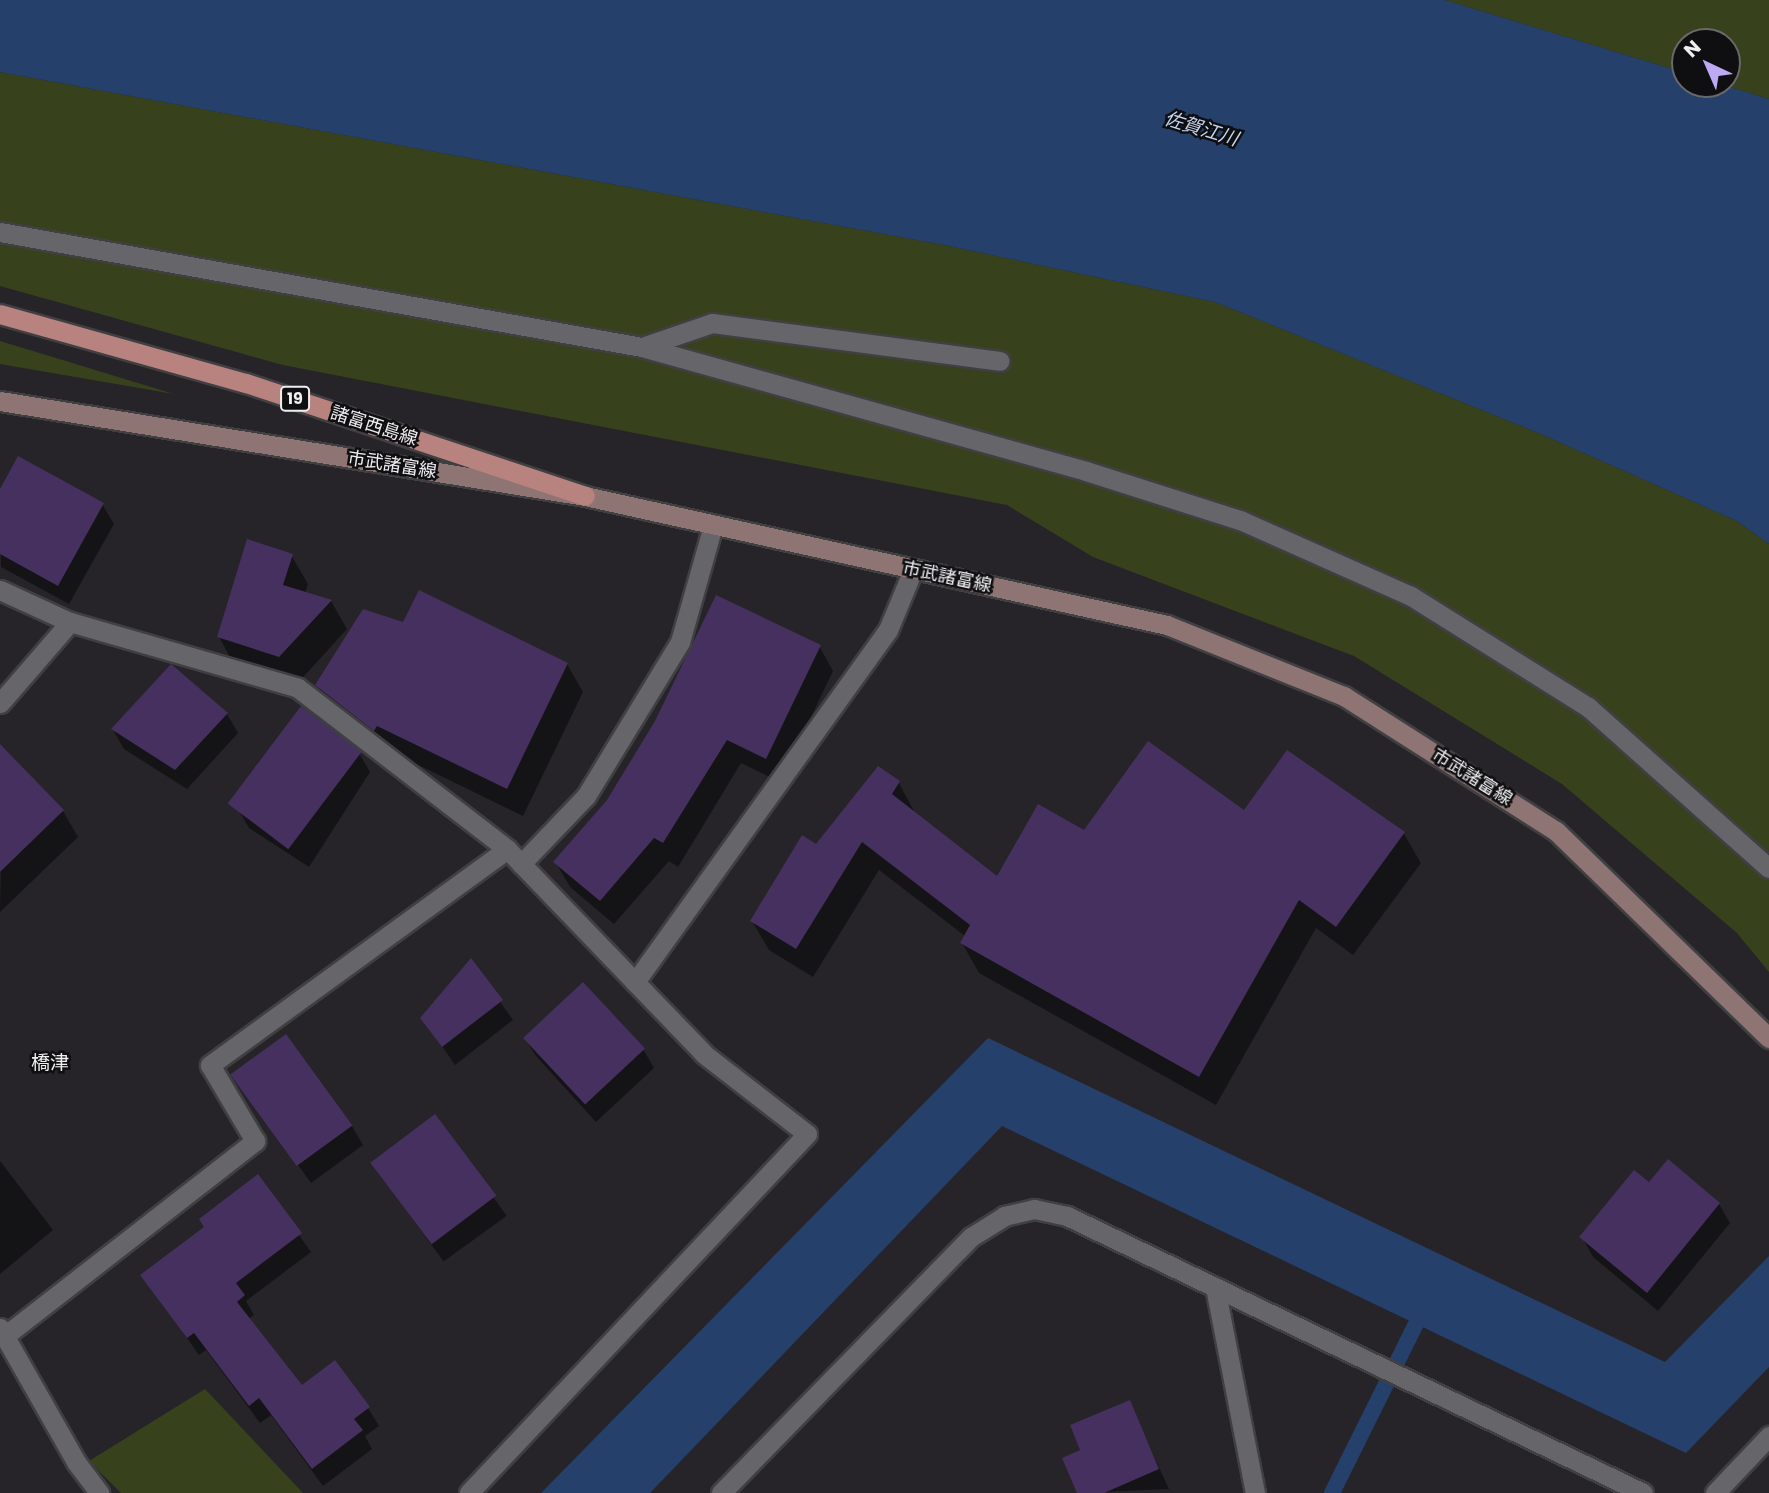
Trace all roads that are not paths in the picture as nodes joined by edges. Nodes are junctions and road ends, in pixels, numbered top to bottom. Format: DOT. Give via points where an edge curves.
graph roads {
  1 [pos="0,232"];
  2 [pos="0,314"];
  3 [pos="642,347"];
  4 [pos="999,361"];
  5 [pos="0,401"];
  6 [pos="585,496"];
  7 [pos="713,526"];
  8 [pos="913,570"];
  9 [pos="0,590"];
  10 [pos="70,622"];
  11 [pos="0,703"];
  12 [pos="507,849"];
  13 [pos="520,864"];
  14 [pos="1769,868"];
  15 [pos="635,982"];
  16 [pos="1769,1038"];
  17 [pos="1215,1287"];
  18 [pos="3,1332"];
  19 [pos="1769,1436"];
  20 [pos="99,1493"];
  21 [pos="469,1493"];
  22 [pos="721,1493"];
  23 [pos="1255,1493"];
  24 [pos="1643,1493"];
  25 [pos="1715,1493"];
  1 -- 3 [label="street"];
  2 -- 6 [label="main road, 諸富西島線 / 19" via="246,383"];
  3 -- 4 [label="street" via="712,323"];
  3 -- 14 [label="street" via="1240,520 1411,596 1588,707"];
  5 -- 6 [label="main road, 市武諸富線"];
  6 -- 7 [label="main road, 市武諸富線"];
  7 -- 8 [label="main road, 市武諸富線"];
  7 -- 13 [label="street" via="680,642 586,796"];
  8 -- 15 [label="street" via="888,630"];
  8 -- 16 [label="main road, 市武諸富線" via="1167,625 1344,696 1556,831"];
  9 -- 10 [label="street"];
  10 -- 11 [label="street"];
  10 -- 12 [label="street" via="298,688"];
  12 -- 13 [label="street"];
  12 -- 18 [label="street" via="210,1065 255,1141"];
  13 -- 15 [label="street"];
  15 -- 21 [label="street" via="704,1054 807,1134"];
  17 -- 22 [label="street" via="1067,1216 1034,1209 1004,1216 971,1237"];
  17 -- 23 [label="street"];
  17 -- 24 [label="street"];
  18 -- 20 [label="street" via="76,1462"];
  19 -- 25 [label="street"];
}
